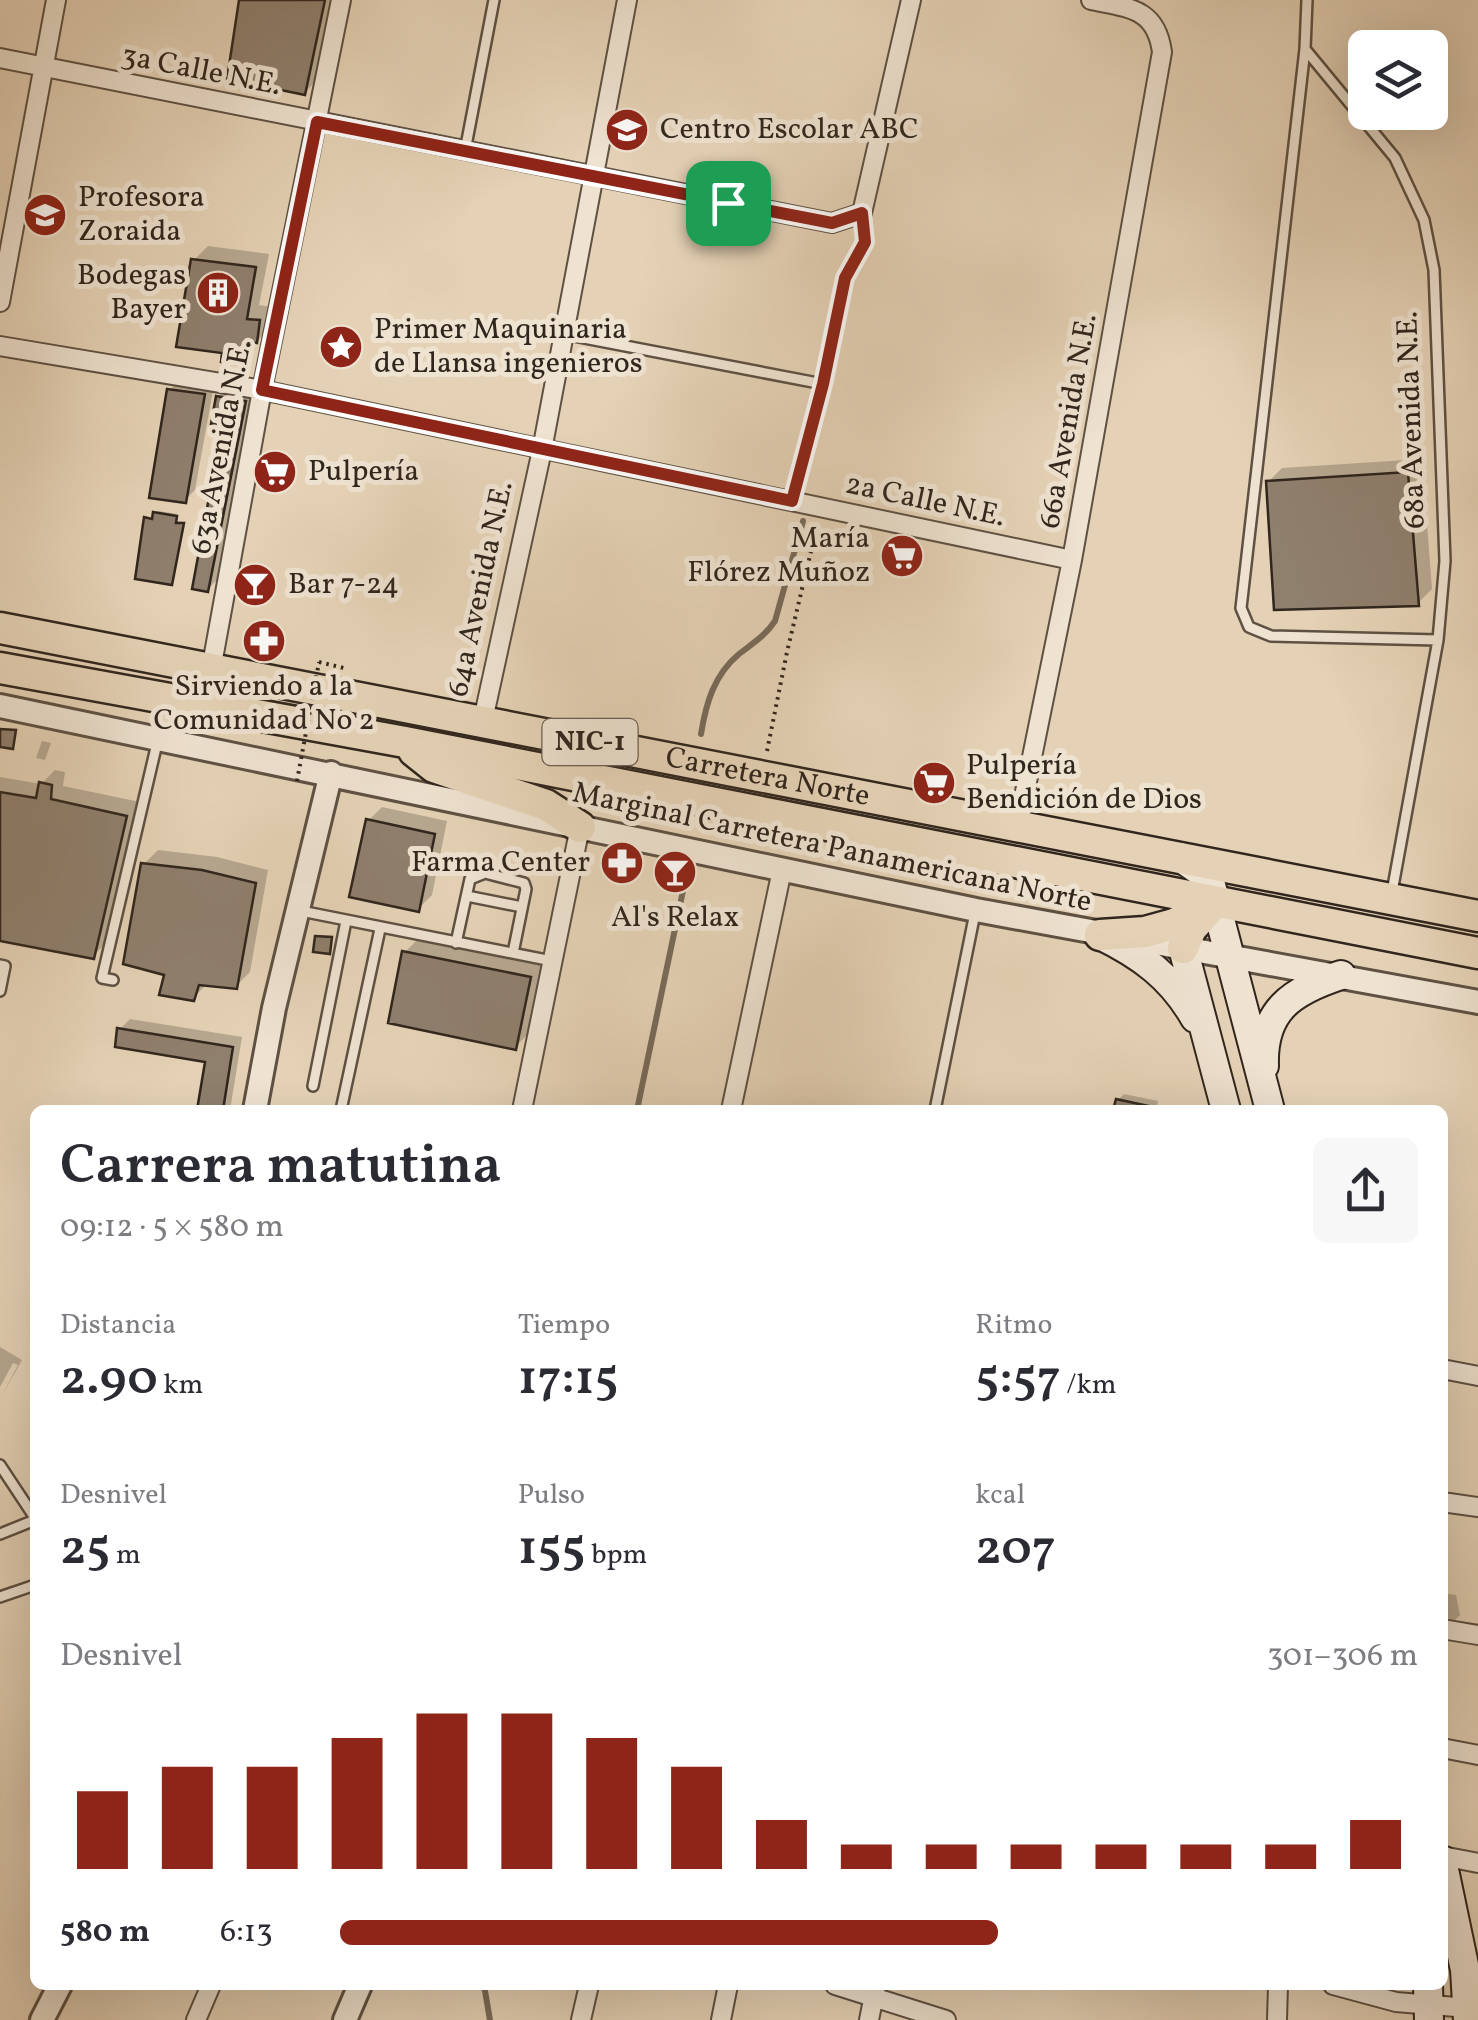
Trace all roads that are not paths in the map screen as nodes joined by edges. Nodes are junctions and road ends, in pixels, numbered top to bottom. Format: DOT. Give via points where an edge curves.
graph roads {
  1 [pos="56,0"];
  2 [pos="340,0"];
  3 [pos="494,0"];
  4 [pos="627,0"];
  5 [pos="910,0"];
  6 [pos="1091,0"];
  7 [pos="1307,0"];
  8 [pos="1305,49"];
  9 [pos="0,58"];
  10 [pos="44,67"];
  11 [pos="317,122"];
  12 [pos="465,151"];
  13 [pos="592,176"];
  14 [pos="0,302"];
  15 [pos="563,334"];
  16 [pos="0,346"];
  17 [pos="823,384"];
  18 [pos="262,390"];
  19 [pos="542,450"];
  20 [pos="1072,560"];
  21 [pos="0,628"];
  22 [pos="1438,640"];
  23 [pos="0,668"];
  24 [pos="212,670"];
  25 [pos="0,706"];
  26 [pos="483,720"];
  27 [pos="159,736"];
  28 [pos="404,742"];
  29 [pos="331,773"];
  30 [pos="1018,826"];
  31 [pos="580,827"];
  32 [pos="1180,858"];
  33 [pos="782,870"];
  34 [pos="467,896"];
  35 [pos="1392,897"];
  36 [pos="1216,903"];
  37 [pos="522,907"];
  38 [pos="976,910"];
  39 [pos="298,911"];
  40 [pos="1478,916"];
  41 [pos="346,921"];
  42 [pos="380,929"];
  43 [pos="1100,935"];
  44 [pos="1478,936"];
  45 [pos="456,943"];
  46 [pos="1184,948"];
  47 [pos="513,954"];
  48 [pos="1478,954"];
  49 [pos="1230,955"];
  50 [pos="552,961"];
  51 [pos="0,965"];
  52 [pos="1341,975"];
  53 [pos="113,980"];
  54 [pos="0,991"];
  55 [pos="1478,1002"];
  56 [pos="1208,1042"];
  57 [pos="313,1086"];
  58 [pos="1267,1101"];
  59 [pos="256,1105"];
  60 [pos="342,1105"];
  61 [pos="523,1105"];
  62 [pos="732,1105"];
  63 [pos="936,1105"];
  64 [pos="1225,1105"];
  65 [pos="1448,1371"];
  66 [pos="1478,1376"];
  67 [pos="0,1465"];
  68 [pos="1448,1503"];
  69 [pos="1478,1507"];
  70 [pos="30,1511"];
  71 [pos="30,1521"];
  72 [pos="0,1534"];
  73 [pos="30,1587"];
  74 [pos="0,1597"];
  75 [pos="1448,1630"];
  76 [pos="1478,1635"];
  77 [pos="1448,1749"];
  78 [pos="1478,1755"];
  79 [pos="1448,1860"];
  80 [pos="1478,1863"];
  81 [pos="1448,1888"];
  82 [pos="57,1990"];
  83 [pos="209,1990"];
  84 [pos="355,1990"];
  85 [pos="589,1990"];
  86 [pos="727,1990"];
  87 [pos="1278,1990"];
  88 [pos="1352,1990"];
  89 [pos="875,1991"];
  90 [pos="1429,2003"];
  91 [pos="1468,2014"];
  92 [pos="42,2020"];
  93 [pos="196,2020"];
  94 [pos="345,2020"];
  95 [pos="581,2020"];
  96 [pos="720,2020"];
  97 [pos="869,2020"];
  98 [pos="946,2020"];
  99 [pos="1277,2020"];
  1 -- 10 [label="street"];
  2 -- 11 [label="street, 63a Avenida N.E."];
  3 -- 12 [label="lane"];
  4 -- 13 [label="street, 64a Avenida N.E."];
  5 -- 13 [label="street, 3a Calle N.E." via="862,213 832,223"];
  6 -- 20 [label="street, 66a Avenida N.E." via="1148,18 1160,33 1162,52"];
  7 -- 8 [label="lane"];
  8 -- 22 [label="lane, 68a Avenida N.E." via="1395,158 1424,220 1434,270 1445,561"];
  8 -- 22 [label="lane" via="1241,608 1249,627 1271,636"];
  9 -- 10 [label="street, 3a Calle N.E."];
  10 -- 11 [label="street, 3a Calle N.E."];
  10 -- 14 [label="street"];
  11 -- 12 [label="street, 3a Calle N.E."];
  11 -- 18 [label="street, 63a Avenida N.E."];
  12 -- 13 [label="street, 3a Calle N.E."];
  13 -- 15 [label="street, 64a Avenida N.E."];
  15 -- 17 [label="lane"];
  15 -- 19 [label="street, 64a Avenida N.E."];
  16 -- 18 [label="street, 2a Calle N.E."];
  18 -- 19 [label="street, 2a Calle N.E."];
  18 -- 24 [label="street, 63a Avenida N.E."];
  19 -- 20 [label="street, 2a Calle N.E."];
  19 -- 26 [label="street, 64a Avenida N.E."];
  20 -- 30 [label="street, 66a Avenida N.E."];
  21 -- 24 [label="highway, Carretera Norte / NIC-1"];
  22 -- 35 [label="lane, 68a Avenida N.E."];
  23 -- 28 [label="highway, Carretera Norte / NIC-1"];
  24 -- 26 [label="highway, Carretera Norte / NIC-1"];
  25 -- 27 [label="street, Marginal Carretera Panamericana Norte"];
  26 -- 30 [label="highway, Carretera Norte / NIC-1"];
  27 -- 29 [label="street, Marginal Carretera Panamericana Norte"];
  27 -- 53 [label="lane" via="102,978"];
  28 -- 31 [label="highway" via="434,767 546,805"];
  28 -- 36 [label="highway, Carretera Norte / NIC-1"];
  29 -- 31 [label="street, Marginal Carretera Panamericana Norte"];
  29 -- 39 [label="street"];
  30 -- 32 [label="highway, Carretera Norte / NIC-1"];
  31 -- 33 [label="street, Marginal Carretera Panamericana Norte"];
  31 -- 50 [label="street"];
  32 -- 35 [label="highway, Carretera Norte / NIC-1"];
  32 -- 36 [label="main road" via="1200,871"];
  33 -- 38 [label="street, Marginal Carretera Panamericana Norte"];
  33 -- 62 [label="street"];
  34 -- 37 [label="lane"];
  34 -- 37 [label="lane" via="477,874 519,880 526,889"];
  34 -- 45 [label="lane"];
  35 -- 40 [label="highway, Carretera Norte / NIC-1"];
  36 -- 43 [label="highway" via="1146,932"];
  36 -- 44 [label="highway" via="1246,898"];
  36 -- 46 [label="highway" via="1200,916"];
  36 -- 48 [label="highway, Carretera Norte / NIC-1"];
  36 -- 49 [label="main road"];
  37 -- 47 [label="lane"];
  38 -- 43 [label="street, Marginal Carretera Panamericana Norte"];
  38 -- 63 [label="lane"];
  39 -- 41 [label="lane"];
  39 -- 59 [label="street"];
  41 -- 42 [label="lane"];
  41 -- 57 [label="lane"];
  42 -- 45 [label="lane"];
  42 -- 60 [label="lane"];
  43 -- 46 [label="street, Marginal Carretera Panamericana Norte"];
  43 -- 56 [label="main road" via="1171,983"];
  45 -- 47 [label="lane"];
  46 -- 49 [label="street, Marginal Carretera Panamericana Norte"];
  46 -- 56 [label="main road"];
  47 -- 50 [label="lane"];
  49 -- 52 [label="street, Marginal Carretera Panamericana Norte"];
  49 -- 58 [label="main road"];
  50 -- 61 [label="street"];
  51 -- 54 [label="lane"];
  52 -- 55 [label="street, Marginal Carretera Panamericana Norte"];
  52 -- 58 [label="main road" via="1292,994 1273,1018 1264,1048"];
  56 -- 64 [label="main road"];
  65 -- 66 [label="street"];
  67 -- 70 [label="lane"];
  68 -- 69 [label="street"];
  71 -- 72 [label="lane"];
  73 -- 74 [label="lane"];
  75 -- 76 [label="street"];
  77 -- 78 [label="street"];
  79 -- 80 [label="street"];
  81 -- 91 [label="main road"];
  82 -- 92 [label="street"];
  83 -- 93 [label="street"];
  84 -- 94 [label="street"];
  85 -- 95 [label="street"];
  86 -- 96 [label="street"];
  87 -- 99 [label="street"];
  88 -- 90 [label="street"];
  89 -- 97 [label="street"];
  89 -- 98 [label="street"];
  90 -- 91 [label="street"];
}
